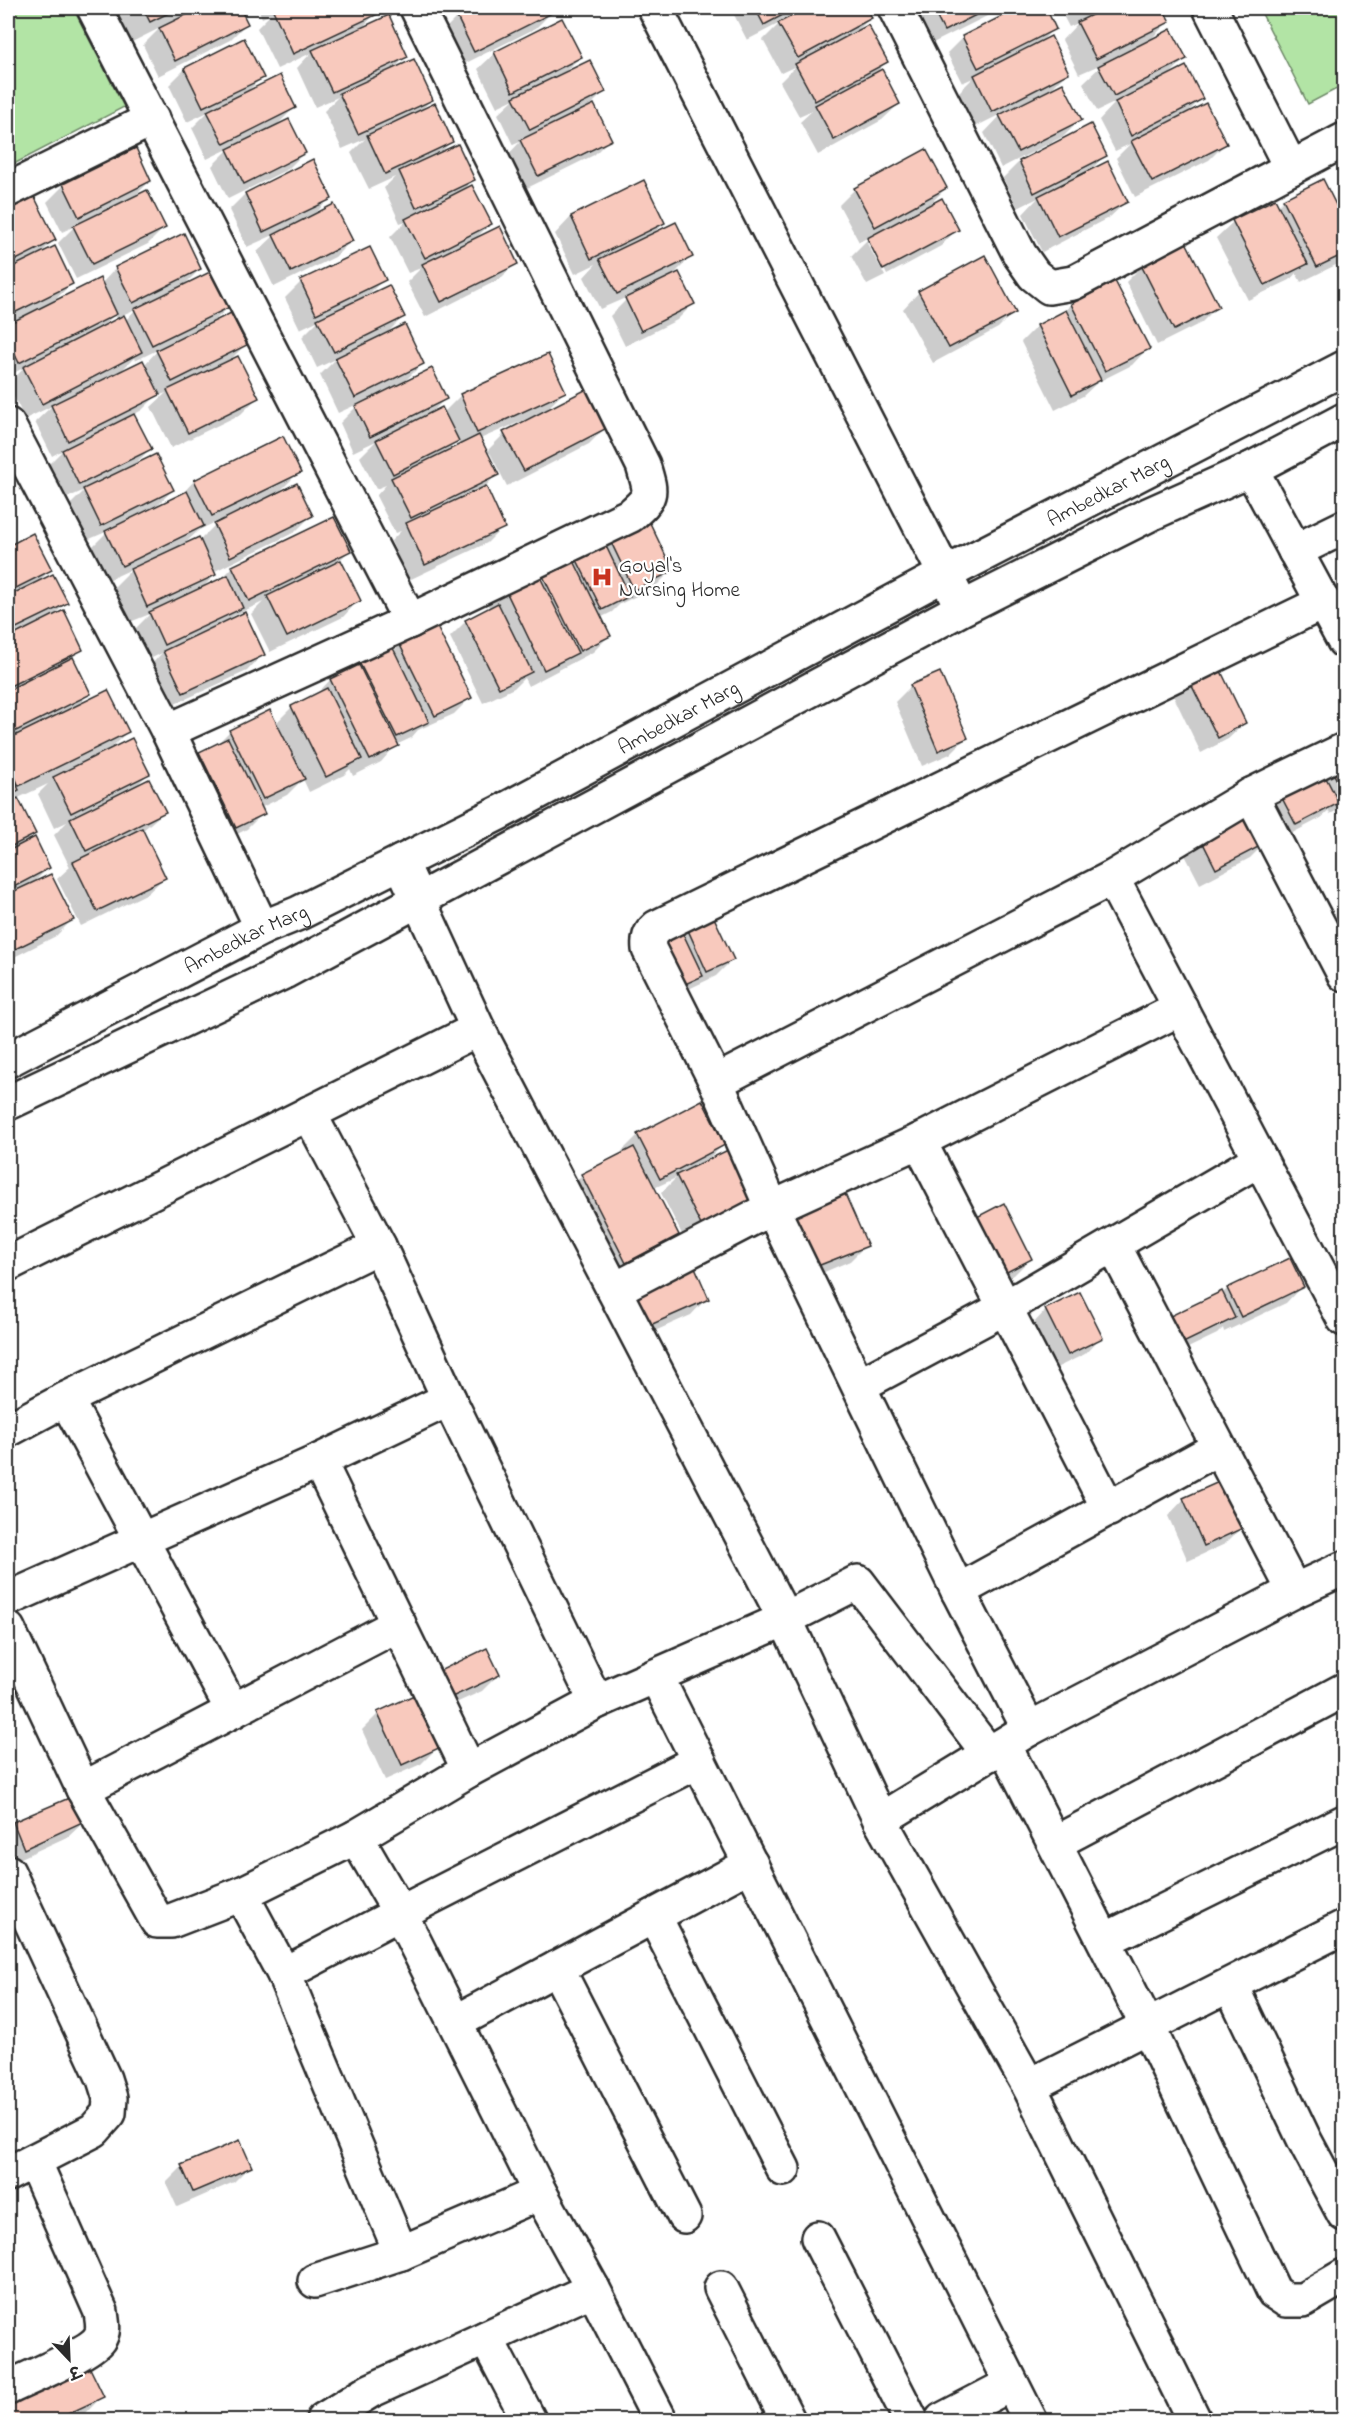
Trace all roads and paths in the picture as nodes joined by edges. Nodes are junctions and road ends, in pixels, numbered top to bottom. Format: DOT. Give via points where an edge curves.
graph roads {
  1 [pos="94,8"];
  2 [pos="417,8"];
  3 [pos="656,8"];
  4 [pos="895,8"];
  5 [pos="1210,8"];
  6 [pos="152,119"];
  7 [pos="1344,140"];
  8 [pos="1291,168"];
  9 [pos="8,190"];
  10 [pos="1344,368"];
  11 [pos="1344,420"];
  12 [pos="8,425"];
  13 [pos="1251,469"];
  14 [pos="1344,527"];
  15 [pos="1295,551"];
  16 [pos="945,574"];
  17 [pos="1324,602"];
  18 [pos="963,608"];
  19 [pos="410,621"];
  20 [pos="1344,641"];
  21 [pos="168,731"];
  22 [pos="1344,750"];
  23 [pos="1251,795"];
  24 [pos="401,862"];
  25 [pos="1112,878"];
  26 [pos="417,901"];
  27 [pos="262,928"];
  28 [pos="1344,974"];
  29 [pos="1181,1008"];
  30 [pos="478,1029"];
  31 [pos="8,1060"];
  32 [pos="716,1082"];
  33 [pos="8,1100"];
  34 [pos="309,1113"];
  35 [pos="919,1141"];
  36 [pos="1260,1159"];
  37 [pos="772,1209"];
  38 [pos="379,1246"];
  39 [pos="1114,1246"];
  40 [pos="8,1264"];
  41 [pos="614,1290"];
  42 [pos="1006,1308"];
  43 [pos="1344,1319"];
  44 [pos="860,1385"];
  45 [pos="66,1399"];
  46 [pos="449,1399"];
  47 [pos="8,1431"];
  48 [pos="1218,1448"];
  49 [pos="319,1461"];
  50 [pos="1109,1509"];
  51 [pos="141,1538"];
  52 [pos="1343,1574"];
  53 [pos="958,1591"];
  54 [pos="1294,1591"];
  55 [pos="8,1599"];
  56 [pos="785,1618"];
  57 [pos="399,1624"];
  58 [pos="8,1629"];
  59 [pos="656,1677"];
  60 [pos="1344,1690"];
  61 [pos="596,1702"];
  62 [pos="233,1711"];
  63 [pos="1007,1743"];
  64 [pos="699,1761"];
  65 [pos="469,1770"];
  66 [pos="83,1789"];
  67 [pos="880,1820"];
  68 [pos="1344,1822"];
  69 [pos="356,1837"];
  70 [pos="1055,1843"];
  71 [pos="751,1864"];
  72 [pos="8,1872"];
  73 [pos="241,1894"];
  74 [pos="400,1913"];
  75 [pos="654,1916"];
  76 [pos="1342,1935"];
  77 [pos="1105,1940"];
  78 [pos="557,1968"];
  79 [pos="284,1974"];
  80 [pos="1231,1986"];
  81 [pos="456,2022"];
  82 [pos="1148,2027"];
  83 [pos="1029,2086"];
  84 [pos="21,2167"];
  85 [pos="783,2169"];
  86 [pos="540,2193"];
  87 [pos="1344,2214"];
  88 [pos="684,2216"];
  89 [pos="818,2238"];
  90 [pos="401,2253"];
  91 [pos="1344,2276"];
  92 [pos="315,2281"];
  93 [pos="721,2288"];
  94 [pos="592,2289"];
  95 [pos="486,2338"];
  96 [pos="1011,2384"];
  97 [pos="8,2388"];
  98 [pos="323,2421"];
  99 [pos="529,2421"];
  100 [pos="660,2421"];
  101 [pos="788,2421"];
  102 [pos="911,2421"];
  103 [pos="942,2421"];
  104 [pos="1030,2421"];
  105 [pos="1194,2421"];
  1 -- 6 [label="street"];
  2 -- 19 [label="street" via="643,465 649,488 647,501 631,515"];
  3 -- 16 [label="street"];
  4 -- 8 [label="street" via="1020,255 1034,275 1049,287 1073,283"];
  5 -- 8 [label="street"];
  6 -- 9 [label="street"];
  6 -- 19 [label="street"];
  7 -- 8 [label="street"];
  10 -- 16 [label="street, Ambedkar Marg"];
  11 -- 13 [label="street, Ambedkar Marg"];
  12 -- 21 [label="street"];
  13 -- 15 [label="street"];
  13 -- 18 [label="street, Ambedkar Marg" via="1150,514"];
  14 -- 15 [label="street"];
  15 -- 17 [label="street"];
  16 -- 18 [label="street"];
  16 -- 24 [label="street, Ambedkar Marg"];
  17 -- 20 [label="street"];
  17 -- 32 [label="street" via="657,927 648,939 650,949"];
  18 -- 26 [label="street, Ambedkar Marg"];
  19 -- 21 [label="street"];
  21 -- 27 [label="street"];
  22 -- 23 [label="street"];
  23 -- 25 [label="street"];
  23 -- 28 [label="street"];
  24 -- 26 [label="street"];
  24 -- 27 [label="street, Ambedkar Marg"];
  25 -- 29 [label="street"];
  25 -- 32 [label="street"];
  26 -- 30 [label="street"];
  26 -- 33 [label="street, Ambedkar Marg" via="286,971"];
  27 -- 31 [label="street, Ambedkar Marg"];
  29 -- 35 [label="street"];
  29 -- 36 [label="street"];
  30 -- 34 [label="street"];
  30 -- 41 [label="street"];
  32 -- 37 [label="street"];
  34 -- 38 [label="street"];
  34 -- 40 [label="street"];
  35 -- 37 [label="street"];
  35 -- 42 [label="street"];
  36 -- 39 [label="street"];
  36 -- 43 [label="street"];
  37 -- 41 [label="street"];
  37 -- 44 [label="street"];
  38 -- 45 [label="street"];
  38 -- 46 [label="street"];
  39 -- 42 [label="street"];
  39 -- 48 [label="street"];
  41 -- 56 [label="street"];
  42 -- 44 [label="street"];
  42 -- 50 [label="street"];
  44 -- 53 [label="street"];
  45 -- 47 [label="street"];
  45 -- 51 [label="street"];
  46 -- 49 [label="street"];
  46 -- 61 [label="street"];
  48 -- 50 [label="street"];
  48 -- 54 [label="street"];
  49 -- 51 [label="street"];
  49 -- 57 [label="street"];
  50 -- 53 [label="street"];
  51 -- 55 [label="street"];
  51 -- 62 [label="street"];
  52 -- 54 [label="street"];
  53 -- 63 [label="street"];
  54 -- 63 [label="street"];
  56 -- 59 [label="street"];
  56 -- 63 [label="street" via="858,1582"];
  56 -- 67 [label="street"];
  57 -- 62 [label="street"];
  57 -- 65 [label="street"];
  58 -- 66 [label="street"];
  59 -- 61 [label="street"];
  59 -- 64 [label="street"];
  60 -- 70 [label="street"];
  61 -- 65 [label="street"];
  62 -- 66 [label="street"];
  63 -- 67 [label="street"];
  63 -- 70 [label="street"];
  64 -- 71 [label="street"];
  64 -- 74 [label="street"];
  65 -- 69 [label="street"];
  66 -- 73 [label="street" via="157,1921 171,1920"];
  67 -- 83 [label="street"];
  68 -- 77 [label="street"];
  69 -- 73 [label="street"];
  69 -- 74 [label="street"];
  70 -- 77 [label="street"];
  71 -- 75 [label="street"];
  71 -- 96 [label="street"];
  72 -- 84 [label="street" via="110,2098 109,2113 94,2130"];
  73 -- 79 [label="street"];
  74 -- 79 [label="street"];
  74 -- 81 [label="street"];
  75 -- 78 [label="street"];
  75 -- 85 [label="street"];
  76 -- 80 [label="street"];
  77 -- 82 [label="street"];
  78 -- 81 [label="street"];
  78 -- 88 [label="street"];
  79 -- 90 [label="street"];
  80 -- 82 [label="street"];
  80 -- 87 [label="street"];
  81 -- 86 [label="street"];
  82 -- 83 [label="street"];
  82 -- 91 [label="street" via="1274,2292 1286,2301 1303,2300"];
  83 -- 105 [label="street"];
  84 -- 97 [label="street" via="101,2312 103,2328 99,2341 85,2351"];
  86 -- 90 [label="street"];
  86 -- 94 [label="street"];
  89 -- 102 [label="street"];
  90 -- 92 [label="street"];
  93 -- 101 [label="street"];
  94 -- 95 [label="street"];
  94 -- 100 [label="street"];
  95 -- 98 [label="street" via="370,2391"];
  95 -- 99 [label="street"];
  96 -- 103 [label="street"];
  96 -- 104 [label="street"];
}
